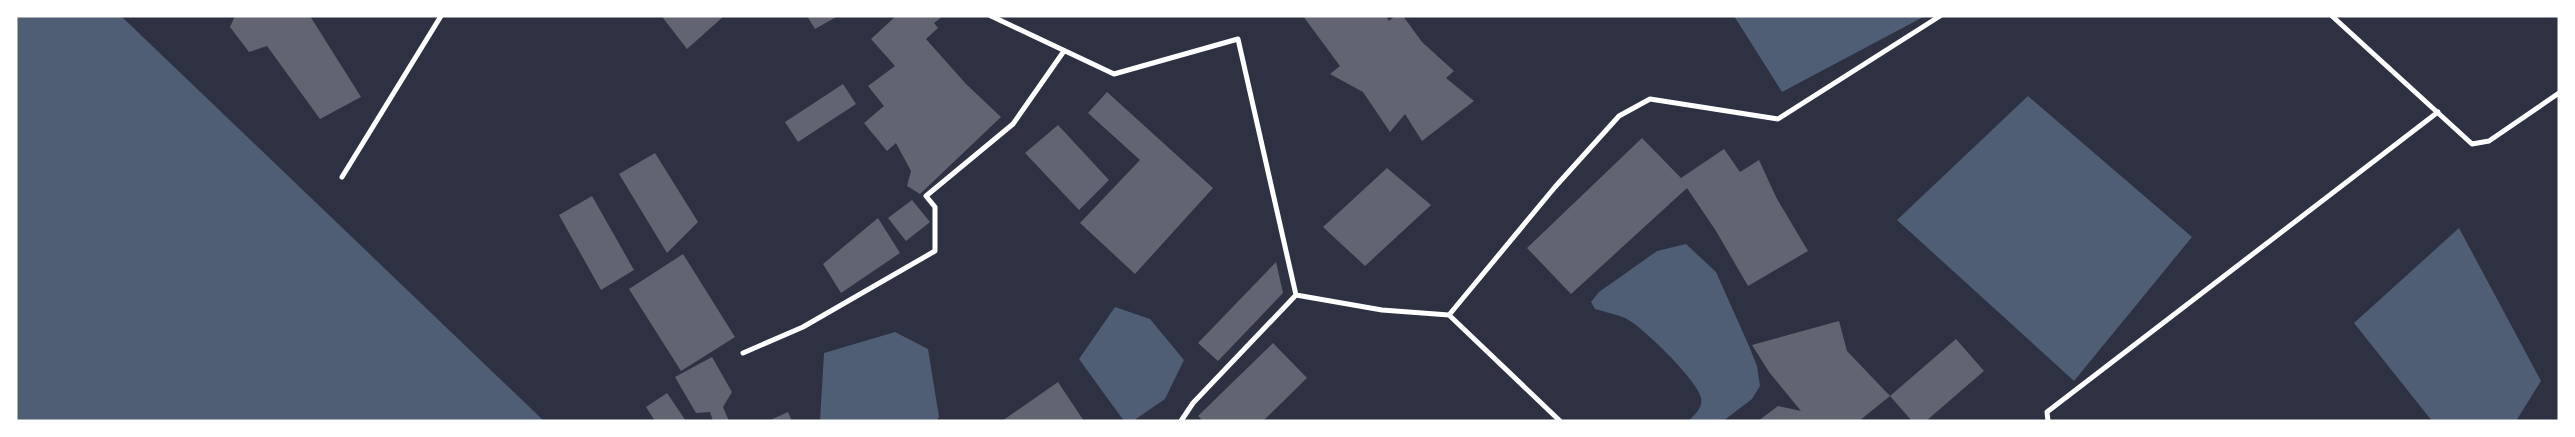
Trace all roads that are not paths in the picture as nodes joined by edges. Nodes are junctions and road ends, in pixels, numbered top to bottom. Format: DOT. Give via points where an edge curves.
graph roads {
  1 [pos="441,16"];
  2 [pos="991,16"];
  3 [pos="1940,16"];
  4 [pos="2332,16"];
  5 [pos="1064,50"];
  6 [pos="2559,93"];
  7 [pos="2438,112"];
  8 [pos="342,176"];
  9 [pos="1296,295"];
  10 [pos="1449,315"];
  11 [pos="743,352"];
  12 [pos="1180,421"];
  13 [pos="1560,421"];
  14 [pos="2048,421"];
  1 -- 8 [label="street"];
  2 -- 5 [label="street"];
  3 -- 10 [label="street" via="1778,119 1650,99 1619,116 1555,187"];
  4 -- 7 [label="street"];
  5 -- 9 [label="street" via="1114,74 1238,38"];
  5 -- 11 [label="street" via="1013,124 926,196 935,207 935,251 803,327"];
  6 -- 7 [label="street" via="2489,141 2472,144"];
  7 -- 14 [label="street" via="2047,412"];
  9 -- 10 [label="street" via="1382,310"];
  9 -- 12 [label="street" via="1193,403"];
  10 -- 13 [label="street"];
}
